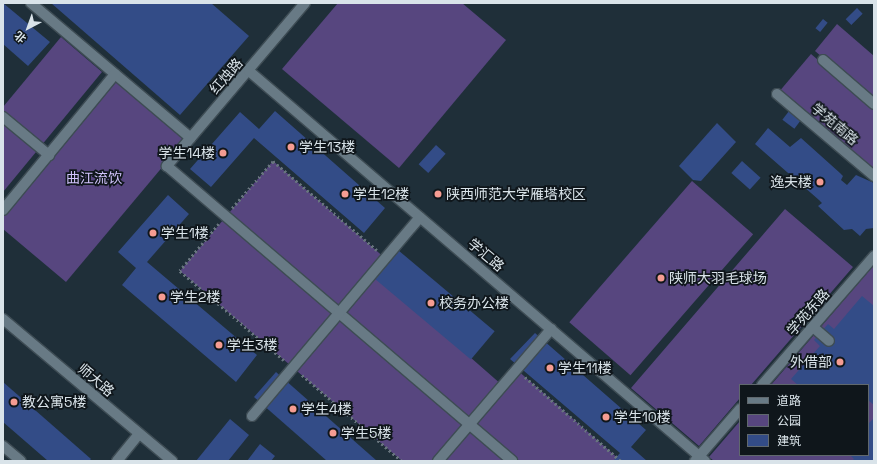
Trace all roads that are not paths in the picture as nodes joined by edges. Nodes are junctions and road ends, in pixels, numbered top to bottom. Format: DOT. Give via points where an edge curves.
graph roads {
  1 [pos="31,3"];
  2 [pos="305,3"];
  3 [pos="823,60"];
  4 [pos="249,71"];
  5 [pos="115,74"];
  6 [pos="777,94"];
  7 [pos="874,104"];
  8 [pos="3,117"];
  9 [pos="191,138"];
  10 [pos="49,155"];
  11 [pos="874,176"];
  12 [pos="3,210"];
  13 [pos="420,217"];
  14 [pos="874,256"];
  15 [pos="341,313"];
  16 [pos="3,319"];
  17 [pos="813,327"];
  18 [pos="551,329"];
  19 [pos="829,341"];
  20 [pos="763,384"];
  21 [pos="739,410"];
  22 [pos="252,416"];
  23 [pos="470,424"];
  24 [pos="139,434"];
  25 [pos="3,446"];
  26 [pos="699,459"];
  27 [pos="22,461"];
  28 [pos="117,461"];
  29 [pos="172,461"];
  30 [pos="438,461"];
  31 [pos="512,461"];
  1 -- 5 [label="street"];
  2 -- 4 [label="street, 红烛路"];
  3 -- 7 [label="street"];
  4 -- 9 [label="street, 红烛路"];
  4 -- 13 [label="street, 学汇路"];
  5 -- 9 [label="street"];
  5 -- 10 [label="street"];
  6 -- 11 [label="street, 学苑南路"];
  8 -- 10 [label="street"];
  9 -- 15 [label="street, 红烛路" via="167,166"];
  10 -- 12 [label="street"];
  13 -- 15 [label="street"];
  13 -- 18 [label="street, 学汇路"];
  14 -- 17 [label="street, 学苑东路"];
  15 -- 22 [label="street"];
  15 -- 23 [label="street"];
  16 -- 24 [label="street, 师大路"];
  17 -- 19 [label="street"];
  17 -- 20 [label="street, 学苑东路"];
  18 -- 23 [label="street"];
  18 -- 26 [label="street, 学汇路"];
  21 -- 26 [label="street"];
  23 -- 30 [label="street"];
  23 -- 31 [label="street"];
  24 -- 28 [label="street"];
  24 -- 29 [label="street, 师大路"];
  25 -- 27 [label="street"];
}
